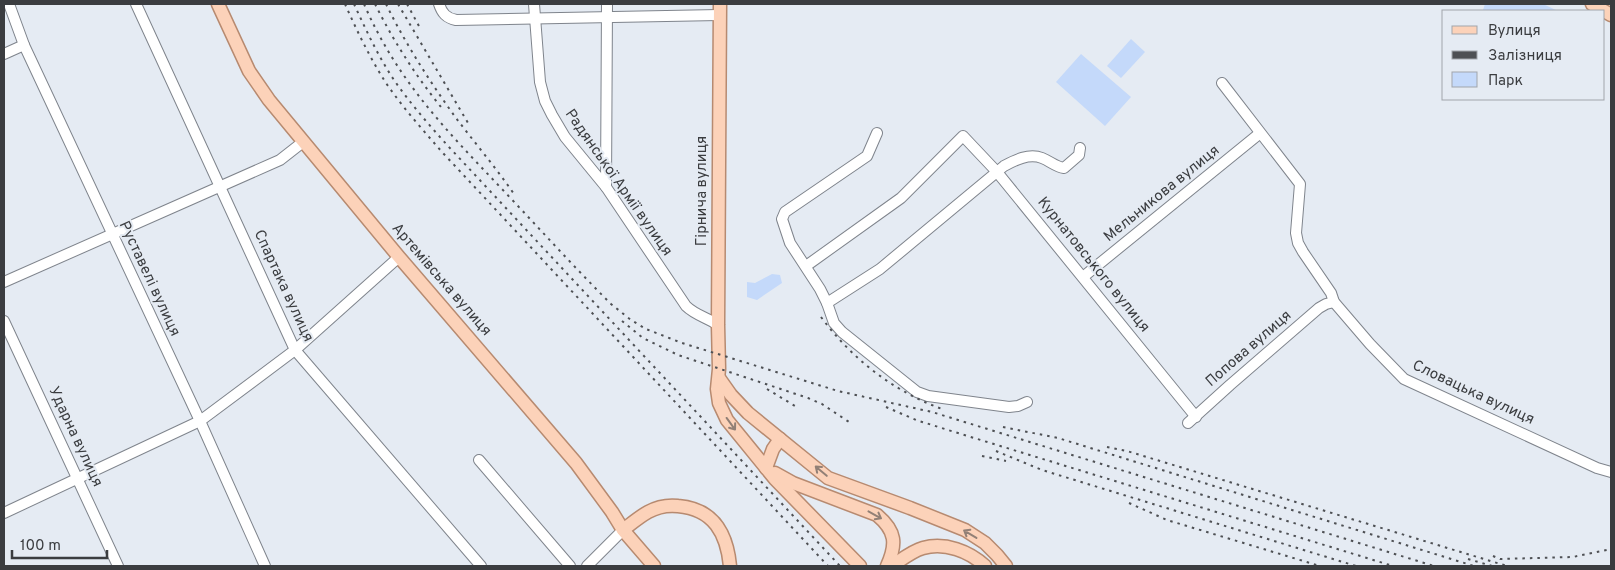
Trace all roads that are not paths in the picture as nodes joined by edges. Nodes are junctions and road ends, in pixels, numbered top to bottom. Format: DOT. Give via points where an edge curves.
graph roads {
  1 [pos="9,4"];
  2 [pos="136,4"];
  3 [pos="218,4"];
  4 [pos="439,4"];
  5 [pos="534,4"];
  6 [pos="608,4"];
  7 [pos="1592,4"];
  8 [pos="719,9"];
  9 [pos="1603,10"];
  10 [pos="607,17"];
  11 [pos="534,19"];
  12 [pos="24,45"];
  13 [pos="4,54"];
  14 [pos="1222,83"];
  15 [pos="877,133"];
  16 [pos="1259,134"];
  17 [pos="303,142"];
  18 [pos="1080,148"];
  19 [pos="997,172"];
  20 [pos="220,186"];
  21 [pos="606,187"];
  22 [pos="112,234"];
  23 [pos="399,258"];
  24 [pos="806,266"];
  25 [pos="1083,277"];
  26 [pos="4,282"];
  27 [pos="1334,302"];
  28 [pos="827,303"];
  29 [pos="4,321"];
  30 [pos="718,325"];
  31 [pos="295,350"];
  32 [pos="719,378"];
  33 [pos="1027,402"];
  34 [pos="1192,420"];
  35 [pos="200,421"];
  36 [pos="780,439"];
  37 [pos="479,460"];
  38 [pos="766,468"];
  39 [pos="1611,472"];
  40 [pos="78,479"];
  41 [pos="4,512"];
  42 [pos="623,530"];
  43 [pos="118,566"];
  44 [pos="265,566"];
  45 [pos="481,566"];
  46 [pos="570,566"];
  47 [pos="587,566"];
  48 [pos="654,566"];
  49 [pos="730,566"];
  50 [pos="860,566"];
  51 [pos="887,566"];
  52 [pos="892,566"];
  53 [pos="985,566"];
  54 [pos="1006,566"];
  1 -- 12 [label="street, Руставелі вулиця"];
  2 -- 20 [label="street, Спартака вулиця"];
  3 -- 17 [label="main road, Артемівська вулиця" via="249,71"];
  4 -- 11 [label="street" via="448,18 456,20"];
  5 -- 11 [label="street, Радянської Армії вулиця"];
  6 -- 10 [label="street"];
  7 -- 9 [label="main road"];
  8 -- 10 [label="street"];
  8 -- 30 [label="main road, Гірнича вулиця"];
  10 -- 11 [label="street"];
  10 -- 21 [label="street"];
  11 -- 21 [label="street, Радянської Армії вулиця" via="545,101 565,137"];
  12 -- 13 [label="street"];
  12 -- 22 [label="street, Руставелі вулиця"];
  14 -- 16 [label="street, Словацька вулиця"];
  15 -- 24 [label="street" via="867,156 782,215 790,243"];
  16 -- 25 [label="street, Мельникова вулиця"];
  16 -- 27 [label="street, Словацька вулиця" via="1300,184 1298,243"];
  17 -- 20 [label="street" via="280,160"];
  17 -- 23 [label="main road, Артемівська вулиця"];
  18 -- 19 [label="street" via="1079,155 1064,168 1041,158 1021,158"];
  19 -- 24 [label="street, Курнатовського вулиця" via="963,136 901,198"];
  19 -- 25 [label="street, Курнатовського вулиця"];
  19 -- 28 [label="street" via="880,270"];
  20 -- 22 [label="street"];
  20 -- 31 [label="street, Спартака вулиця"];
  21 -- 30 [label="street, Радянської Армії вулиця" via="686,306"];
  22 -- 26 [label="street"];
  22 -- 35 [label="street, Руставелі вулиця"];
  23 -- 31 [label="street"];
  23 -- 42 [label="main road, Артемівська вулиця" via="576,463"];
  24 -- 28 [label="street"];
  25 -- 34 [label="street, Курнатовського вулиця"];
  27 -- 34 [label="street, Попова вулиця" via="1319,308"];
  27 -- 39 [label="street, Словацька вулиця" via="1404,380"];
  28 -- 33 [label="street" via="837,327 917,392 1009,407"];
  29 -- 40 [label="street, Ударна вулиця"];
  30 -- 32 [label="main road, Гірнича вулиця"];
  31 -- 35 [label="street"];
  31 -- 45 [label="street, Спартака вулиця"];
  32 -- 36 [label="main road" via="748,413"];
  32 -- 38 [label="main road, Гірнича вулиця, one-way" via="719,403 727,420"];
  35 -- 40 [label="street"];
  35 -- 44 [label="street, Руставелі вулиця"];
  36 -- 38 [label="main road"];
  54 -- 36 [label="main road, one-way" via="985,543 965,530 828,478"];
  37 -- 46 [label="street"];
  38 -- 50 [label="main road, Гірнича вулиця"];
  38 -- 51 [label="main road, one-way" via="793,483 877,515 888,524 894,539"];
  40 -- 41 [label="street"];
  40 -- 43 [label="street, Ударна вулиця"];
  42 -- 47 [label="street"];
  42 -- 48 [label="main road, Артемівська вулиця"];
  42 -- 49 [label="main road" via="649,511 663,507 698,510 708,516 723,534"];
  52 -- 53 [label="main road" via="922,548 943,547 965,552"];
}
